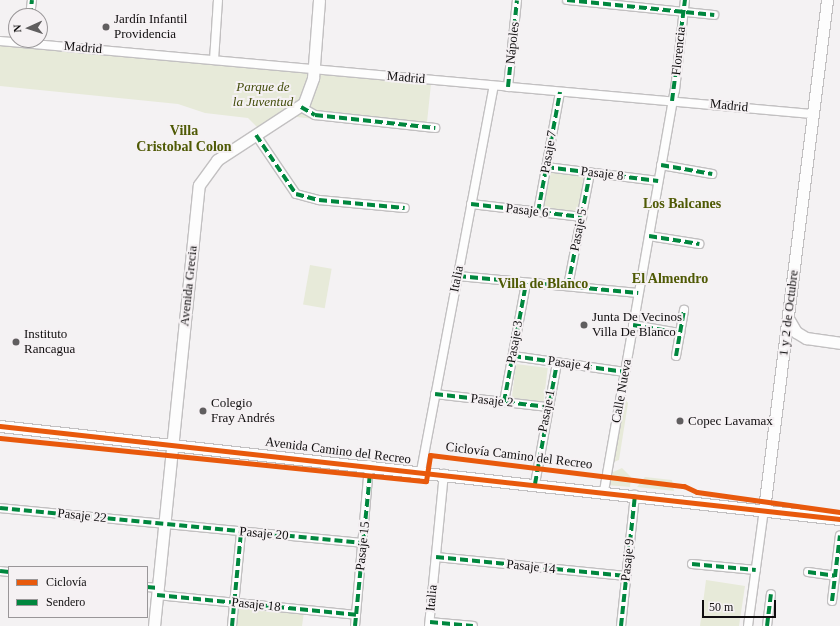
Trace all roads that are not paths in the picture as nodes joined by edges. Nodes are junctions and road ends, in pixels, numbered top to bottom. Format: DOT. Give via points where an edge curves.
graph roads {
  1 [pos="218,0"];
  2 [pos="319,0"];
  3 [pos="517,0"];
  4 [pos="567,0"];
  5 [pos="684,0"];
  6 [pos="827,0"];
  7 [pos="613,2"];
  8 [pos="684,11"];
  9 [pos="714,15"];
  10 [pos="48,44"];
  11 [pos="214,60"];
  12 [pos="313,69"];
  13 [pos="494,86"];
  14 [pos="508,87"];
  15 [pos="560,92"];
  16 [pos="672,101"];
  17 [pos="301,107"];
  18 [pos="812,114"];
  19 [pos="435,128"];
  20 [pos="256,135"];
  21 [pos="661,166"];
  22 [pos="546,167"];
  23 [pos="590,172"];
  24 [pos="712,174"];
  25 [pos="658,181"];
  26 [pos="472,204"];
  27 [pos="405,208"];
  28 [pos="538,212"];
  29 [pos="582,217"];
  30 [pos="649,236"];
  31 [pos="699,244"];
  32 [pos="458,276"];
  33 [pos="526,283"];
  34 [pos="568,286"];
  35 [pos="638,293"];
  36 [pos="684,310"];
  37 [pos="789,320"];
  38 [pos="633,325"];
  39 [pos="680,333"];
  40 [pos="806,338"];
  41 [pos="840,343"];
  42 [pos="785,352"];
  43 [pos="513,356"];
  44 [pos="676,356"];
  45 [pos="557,363"];
  46 [pos="625,372"];
  47 [pos="435,394"];
  48 [pos="504,402"];
  49 [pos="548,407"];
  50 [pos="0,426"];
  51 [pos="172,444"];
  52 [pos="369,465"];
  53 [pos="421,471"];
  54 [pos="444,474"];
  55 [pos="535,484"];
  56 [pos="604,491"];
  57 [pos="634,495"];
  58 [pos="0,508"];
  59 [pos="764,509"];
  60 [pos="840,519"];
  61 [pos="164,525"];
  62 [pos="241,532"];
  63 [pos="840,535"];
  64 [pos="363,543"];
  65 [pos="436,557"];
  66 [pos="692,564"];
  67 [pos="756,570"];
  68 [pos="808,572"];
  69 [pos="626,576"];
  70 [pos="835,576"];
  71 [pos="154,590"];
  72 [pos="771,594"];
  73 [pos="832,601"];
  74 [pos="234,603"];
  75 [pos="356,615"];
  76 [pos="430,624"];
  77 [pos="154,626"];
  78 [pos="232,626"];
  79 [pos="355,626"];
  80 [pos="473,626"];
  81 [pos="621,626"];
  82 [pos="748,626"];
  83 [pos="767,626"];
  1 -- 11 [label="street"];
  2 -- 12 [label="street"];
  3 -- 14 [label="street, Nápoles"];
  4 -- 7 [label="street"];
  5 -- 8 [label="street, Florencia"];
  6 -- 18 [label="street, 1 y 2 de Octubre"];
  7 -- 8 [label="street"];
  8 -- 9 [label="street"];
  8 -- 16 [label="street, Florencia"];
  10 -- 11 [label="street, Madrid"];
  11 -- 12 [label="street, Madrid"];
  12 -- 13 [label="street, Madrid"];
  12 -- 17 [label="street" via="309,94"];
  13 -- 14 [label="street, Madrid"];
  13 -- 26 [label="street, Italia"];
  14 -- 15 [label="street, Madrid"];
  15 -- 16 [label="street, Madrid"];
  15 -- 22 [label="street, Pasaje 7"];
  16 -- 18 [label="street, Madrid"];
  16 -- 21 [label="street, Calle Nueva"];
  17 -- 19 [label="street" via="316,115"];
  17 -- 20 [label="street, Avenida Grecia"];
  18 -- 37 [label="street, 1 y 2 de Octubre"];
  20 -- 27 [label="street" via="296,194 319,200"];
  20 -- 51 [label="street, Avenida Grecia" via="217,160 199,185"];
  21 -- 24 [label="street"];
  21 -- 25 [label="street, Calle Nueva"];
  22 -- 23 [label="street, Pasaje 8"];
  22 -- 28 [label="street, Pasaje 7"];
  23 -- 25 [label="street, Pasaje 8"];
  23 -- 29 [label="street, Pasaje 5"];
  25 -- 30 [label="street, Calle Nueva"];
  26 -- 28 [label="street, Pasaje 6"];
  26 -- 32 [label="street, Italia"];
  28 -- 29 [label="street, Pasaje 6"];
  29 -- 34 [label="street, Pasaje 5"];
  30 -- 31 [label="street"];
  30 -- 35 [label="street, Calle Nueva"];
  32 -- 33 [label="street"];
  32 -- 47 [label="street, Italia"];
  33 -- 34 [label="street"];
  33 -- 43 [label="street, Pasaje 3"];
  34 -- 35 [label="street"];
  35 -- 38 [label="street, Calle Nueva"];
  36 -- 39 [label="street"];
  37 -- 40 [label="street" via="796,332"];
  37 -- 42 [label="street, 1 y 2 de Octubre"];
  38 -- 39 [label="street"];
  38 -- 46 [label="street, Calle Nueva"];
  39 -- 44 [label="street"];
  40 -- 41 [label="street"];
  40 -- 42 [label="street"];
  42 -- 59 [label="street, 1 y 2 de Octubre"];
  43 -- 45 [label="street, Pasaje 4"];
  43 -- 48 [label="street, Pasaje 3"];
  45 -- 46 [label="street, Pasaje 4"];
  45 -- 49 [label="street, Pasaje 1"];
  46 -- 56 [label="street, Calle Nueva"];
  47 -- 48 [label="street, Pasaje 2"];
  47 -- 53 [label="street, Italia"];
  48 -- 49 [label="street, Pasaje 2"];
  49 -- 55 [label="street, Pasaje 1"];
  50 -- 51 [label="street, Avenida Camino del Recreo"];
  51 -- 52 [label="street, Avenida Camino del Recreo"];
  51 -- 61 [label="street, Avenida Grecia"];
  52 -- 53 [label="street, Avenida Camino del Recreo"];
  52 -- 64 [label="street, Pasaje 15"];
  53 -- 54 [label="street, Avenida Camino del Recreo"];
  54 -- 55 [label="street, Avenida Camino del Recreo"];
  54 -- 65 [label="street, Italia"];
  55 -- 56 [label="street, Avenida Camino del Recreo"];
  56 -- 57 [label="street, Avenida Camino del Recreo"];
  57 -- 59 [label="street, Avenida Camino del Recreo"];
  57 -- 69 [label="street, Pasaje 9"];
  58 -- 61 [label="street, Pasaje 22"];
  59 -- 60 [label="street, Avenida Camino del Recreo"];
  59 -- 67 [label="street, 1 y 2 de Octubre"];
  61 -- 62 [label="street, Pasaje 20"];
  61 -- 71 [label="street, Avenida Grecia"];
  62 -- 64 [label="street, Pasaje 20"];
  62 -- 74 [label="street"];
  63 -- 70 [label="street"];
  64 -- 75 [label="street, Pasaje 15"];
  65 -- 69 [label="street, Pasaje 14"];
  65 -- 76 [label="street, Italia"];
  66 -- 67 [label="street"];
  67 -- 82 [label="street, 1 y 2 de Octubre"];
  68 -- 70 [label="street"];
  69 -- 81 [label="street, Pasaje 9"];
  70 -- 73 [label="street"];
  71 -- 74 [label="street, Pasaje 18"];
  71 -- 77 [label="street, Avenida Grecia"];
  72 -- 83 [label="street"];
  74 -- 75 [label="street, Pasaje 18"];
  74 -- 78 [label="street"];
  75 -- 79 [label="street, Pasaje 15"];
  76 -- 80 [label="street"];
}
